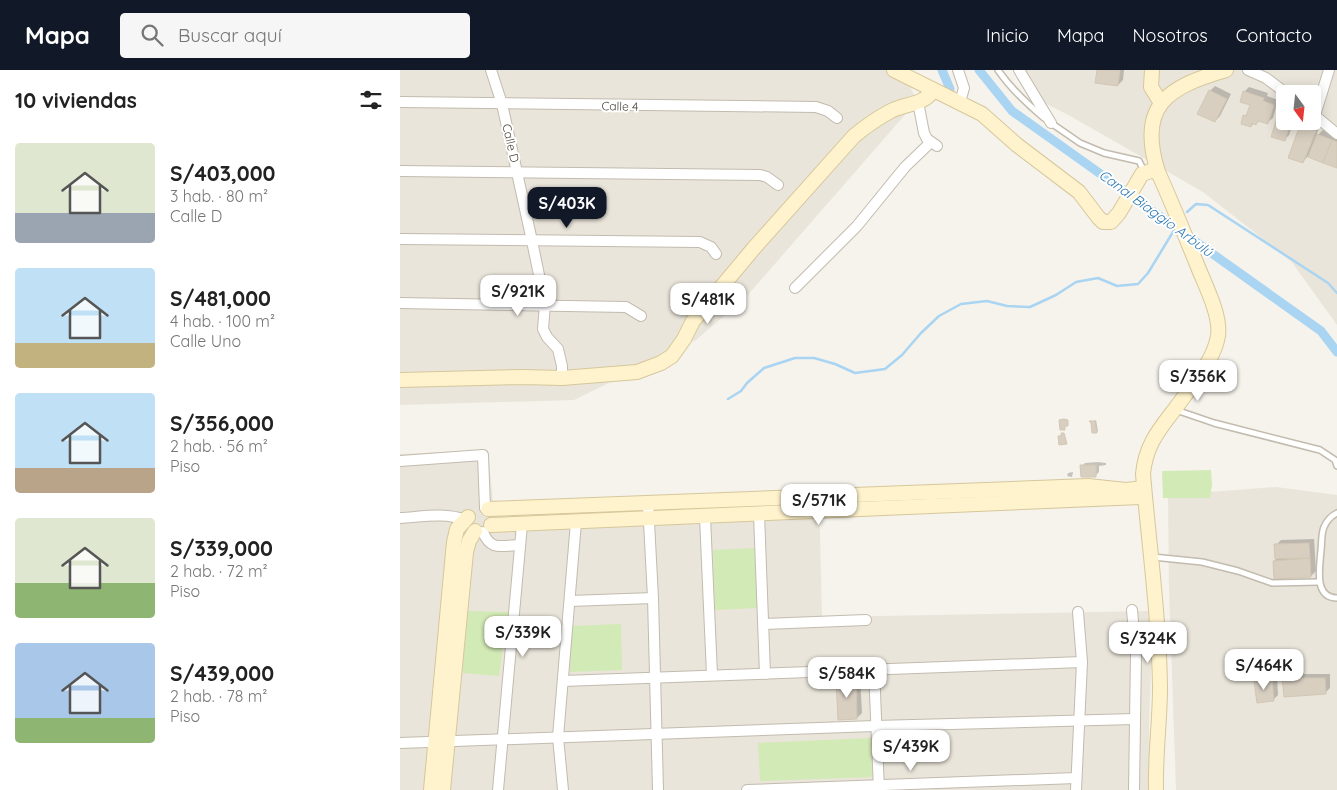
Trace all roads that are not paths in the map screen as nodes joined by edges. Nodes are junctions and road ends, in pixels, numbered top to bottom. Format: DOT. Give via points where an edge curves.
graph roads {
  1 [pos="491,70"];
  2 [pos="894,70"];
  3 [pos="958,70"];
  4 [pos="998,70"];
  5 [pos="1019,70"];
  6 [pos="1152,70"];
  7 [pos="1226,70"];
  8 [pos="1248,70"];
  9 [pos="1329,70"];
  10 [pos="1276,86"];
  11 [pos="930,89"];
  12 [pos="1321,93"];
  13 [pos="400,102"];
  14 [pos="918,102"];
  15 [pos="960,102"];
  16 [pos="1161,103"];
  17 [pos="502,104"];
  18 [pos="836,118"];
  19 [pos="1321,120"];
  20 [pos="1051,123"];
  21 [pos="1337,134"];
  22 [pos="400,171"];
  23 [pos="1158,172"];
  24 [pos="518,174"];
  25 [pos="1142,174"];
  26 [pos="778,185"];
  27 [pos="400,239"];
  28 [pos="532,241"];
  29 [pos="716,254"];
  30 [pos="795,288"];
  31 [pos="400,303"];
  32 [pos="545,304"];
  33 [pos="641,316"];
  34 [pos="562,378"];
  35 [pos="400,380"];
  36 [pos="1175,410"];
  37 [pos="400,461"];
  38 [pos="1337,466"];
  39 [pos="1144,492"];
  40 [pos="648,503"];
  41 [pos="486,509"];
  42 [pos="1337,513"];
  43 [pos="759,514"];
  44 [pos="705,517"];
  45 [pos="400,518"];
  46 [pos="649,519"];
  47 [pos="576,522"];
  48 [pos="476,525"];
  49 [pos="522,525"];
  50 [pos="520,545"];
  51 [pos="1151,556"];
  52 [pos="1320,582"];
  53 [pos="653,598"];
  54 [pos="1337,598"];
  55 [pos="570,601"];
  56 [pos="1132,610"];
  57 [pos="1078,612"];
  58 [pos="866,620"];
  59 [pos="764,624"];
  60 [pos="1082,662"];
  61 [pos="874,669"];
  62 [pos="765,674"];
  63 [pos="712,676"];
  64 [pos="655,678"];
  65 [pos="563,681"];
  66 [pos="1134,719"];
  67 [pos="1079,720"];
  68 [pos="875,726"];
  69 [pos="657,734"];
  70 [pos="558,737"];
  71 [pos="503,739"];
  72 [pos="441,742"];
  73 [pos="400,743"];
  74 [pos="1076,778"];
  75 [pos="879,788"];
  76 [pos="431,790"];
  77 [pos="443,790"];
  78 [pos="498,790"];
  79 [pos="563,790"];
  80 [pos="658,790"];
  81 [pos="747,790"];
  82 [pos="1076,790"];
  83 [pos="1134,790"];
  84 [pos="1156,790"];
  1 -- 17 [label="street, Calle D"];
  2 -- 11 [label="street"];
  3 -- 15 [label="street" via="964,88"];
  4 -- 20 [label="lane" via="1027,104"];
  5 -- 20 [label="street"];
  6 -- 16 [label="street" via="1151,87"];
  7 -- 16 [label="street" via="1194,80"];
  8 -- 10 [label="street"];
  9 -- 12 [label="street"];
  11 -- 14 [label="street" via="929,97"];
  11 -- 15 [label="street"];
  13 -- 17 [label="street, Calle 4"];
  14 -- 30 [label="street" via="924,133 934,144 905,167 857,226"];
  14 -- 34 [label="street" via="891,110 854,136 693,321 672,356 637,372"];
  15 -- 25 [label="street" via="982,114 1079,192 1104,222 1111,222 1119,213"];
  16 -- 23 [label="street" via="1150,132"];
  17 -- 18 [label="street, Calle 4" via="816,107"];
  17 -- 24 [label="street, Calle D"];
  19 -- 21 [label="street"];
  20 -- 25 [label="lane" via="1080,143 1104,154 1139,161"];
  22 -- 24 [label="street"];
  23 -- 25 [label="street"];
  23 -- 36 [label="street" via="1208,290 1219,333 1212,357"];
  24 -- 26 [label="street" via="767,176"];
  24 -- 28 [label="street, Calle D"];
  27 -- 28 [label="street"];
  28 -- 29 [label="street" via="700,242 711,247"];
  28 -- 32 [label="street, Calle D"];
  31 -- 32 [label="street"];
  32 -- 33 [label="street" via="626,307"];
  32 -- 34 [label="street, Calle D" via="543,328 558,349"];
  34 -- 35 [label="street"];
  36 -- 38 [label="lane" via="1320,450 1335,460"];
  36 -- 39 [label="street" via="1160,428 1144,457"];
  37 -- 41 [label="street" via="483,455"];
  39 -- 40 [label="street" via="1088,486"];
  39 -- 43 [label="street" via="1113,499"];
  39 -- 51 [label="street"];
  40 -- 41 [label="street"];
  40 -- 46 [label="street"];
  41 -- 48 [label="street" via="492,516"];
  41 -- 48 [label="street" via="476,508 470,513"];
  42 -- 52 [label="lane" via="1331,516 1322,532"];
  43 -- 44 [label="street"];
  43 -- 59 [label="street"];
  44 -- 46 [label="street"];
  44 -- 63 [label="street"];
  45 -- 48 [label="street" via="446,515"];
  46 -- 47 [label="street"];
  46 -- 53 [label="street"];
  47 -- 49 [label="street"];
  47 -- 55 [label="street"];
  48 -- 49 [label="street"];
  48 -- 50 [label="street" via="486,541 494,546"];
  48 -- 72 [label="street" via="466,552"];
  49 -- 50 [label="street"];
  50 -- 71 [label="street"];
  51 -- 52 [label="lane" via="1202,562 1272,583"];
  51 -- 84 [label="street" via="1160,689"];
  52 -- 54 [label="lane" via="1325,595"];
  53 -- 55 [label="street"];
  53 -- 64 [label="street"];
  55 -- 65 [label="street"];
  56 -- 66 [label="street" via="1136,654"];
  57 -- 60 [label="street"];
  58 -- 59 [label="street"];
  59 -- 62 [label="street"];
  60 -- 61 [label="street"];
  60 -- 67 [label="street"];
  61 -- 62 [label="street"];
  61 -- 68 [label="street"];
  62 -- 63 [label="street"];
  63 -- 64 [label="street"];
  64 -- 65 [label="street"];
  64 -- 69 [label="street"];
  65 -- 70 [label="street"];
  66 -- 67 [label="street"];
  66 -- 83 [label="street"];
  67 -- 68 [label="street"];
  67 -- 74 [label="street"];
  68 -- 69 [label="street"];
  68 -- 75 [label="street"];
  69 -- 70 [label="street"];
  69 -- 80 [label="street"];
  70 -- 71 [label="street"];
  70 -- 79 [label="street"];
  71 -- 72 [label="street"];
  71 -- 78 [label="street"];
  72 -- 73 [label="street"];
  72 -- 76 [label="street"];
  72 -- 77 [label="street"];
  74 -- 75 [label="street"];
  74 -- 82 [label="street"];
  75 -- 81 [label="street"];
}
